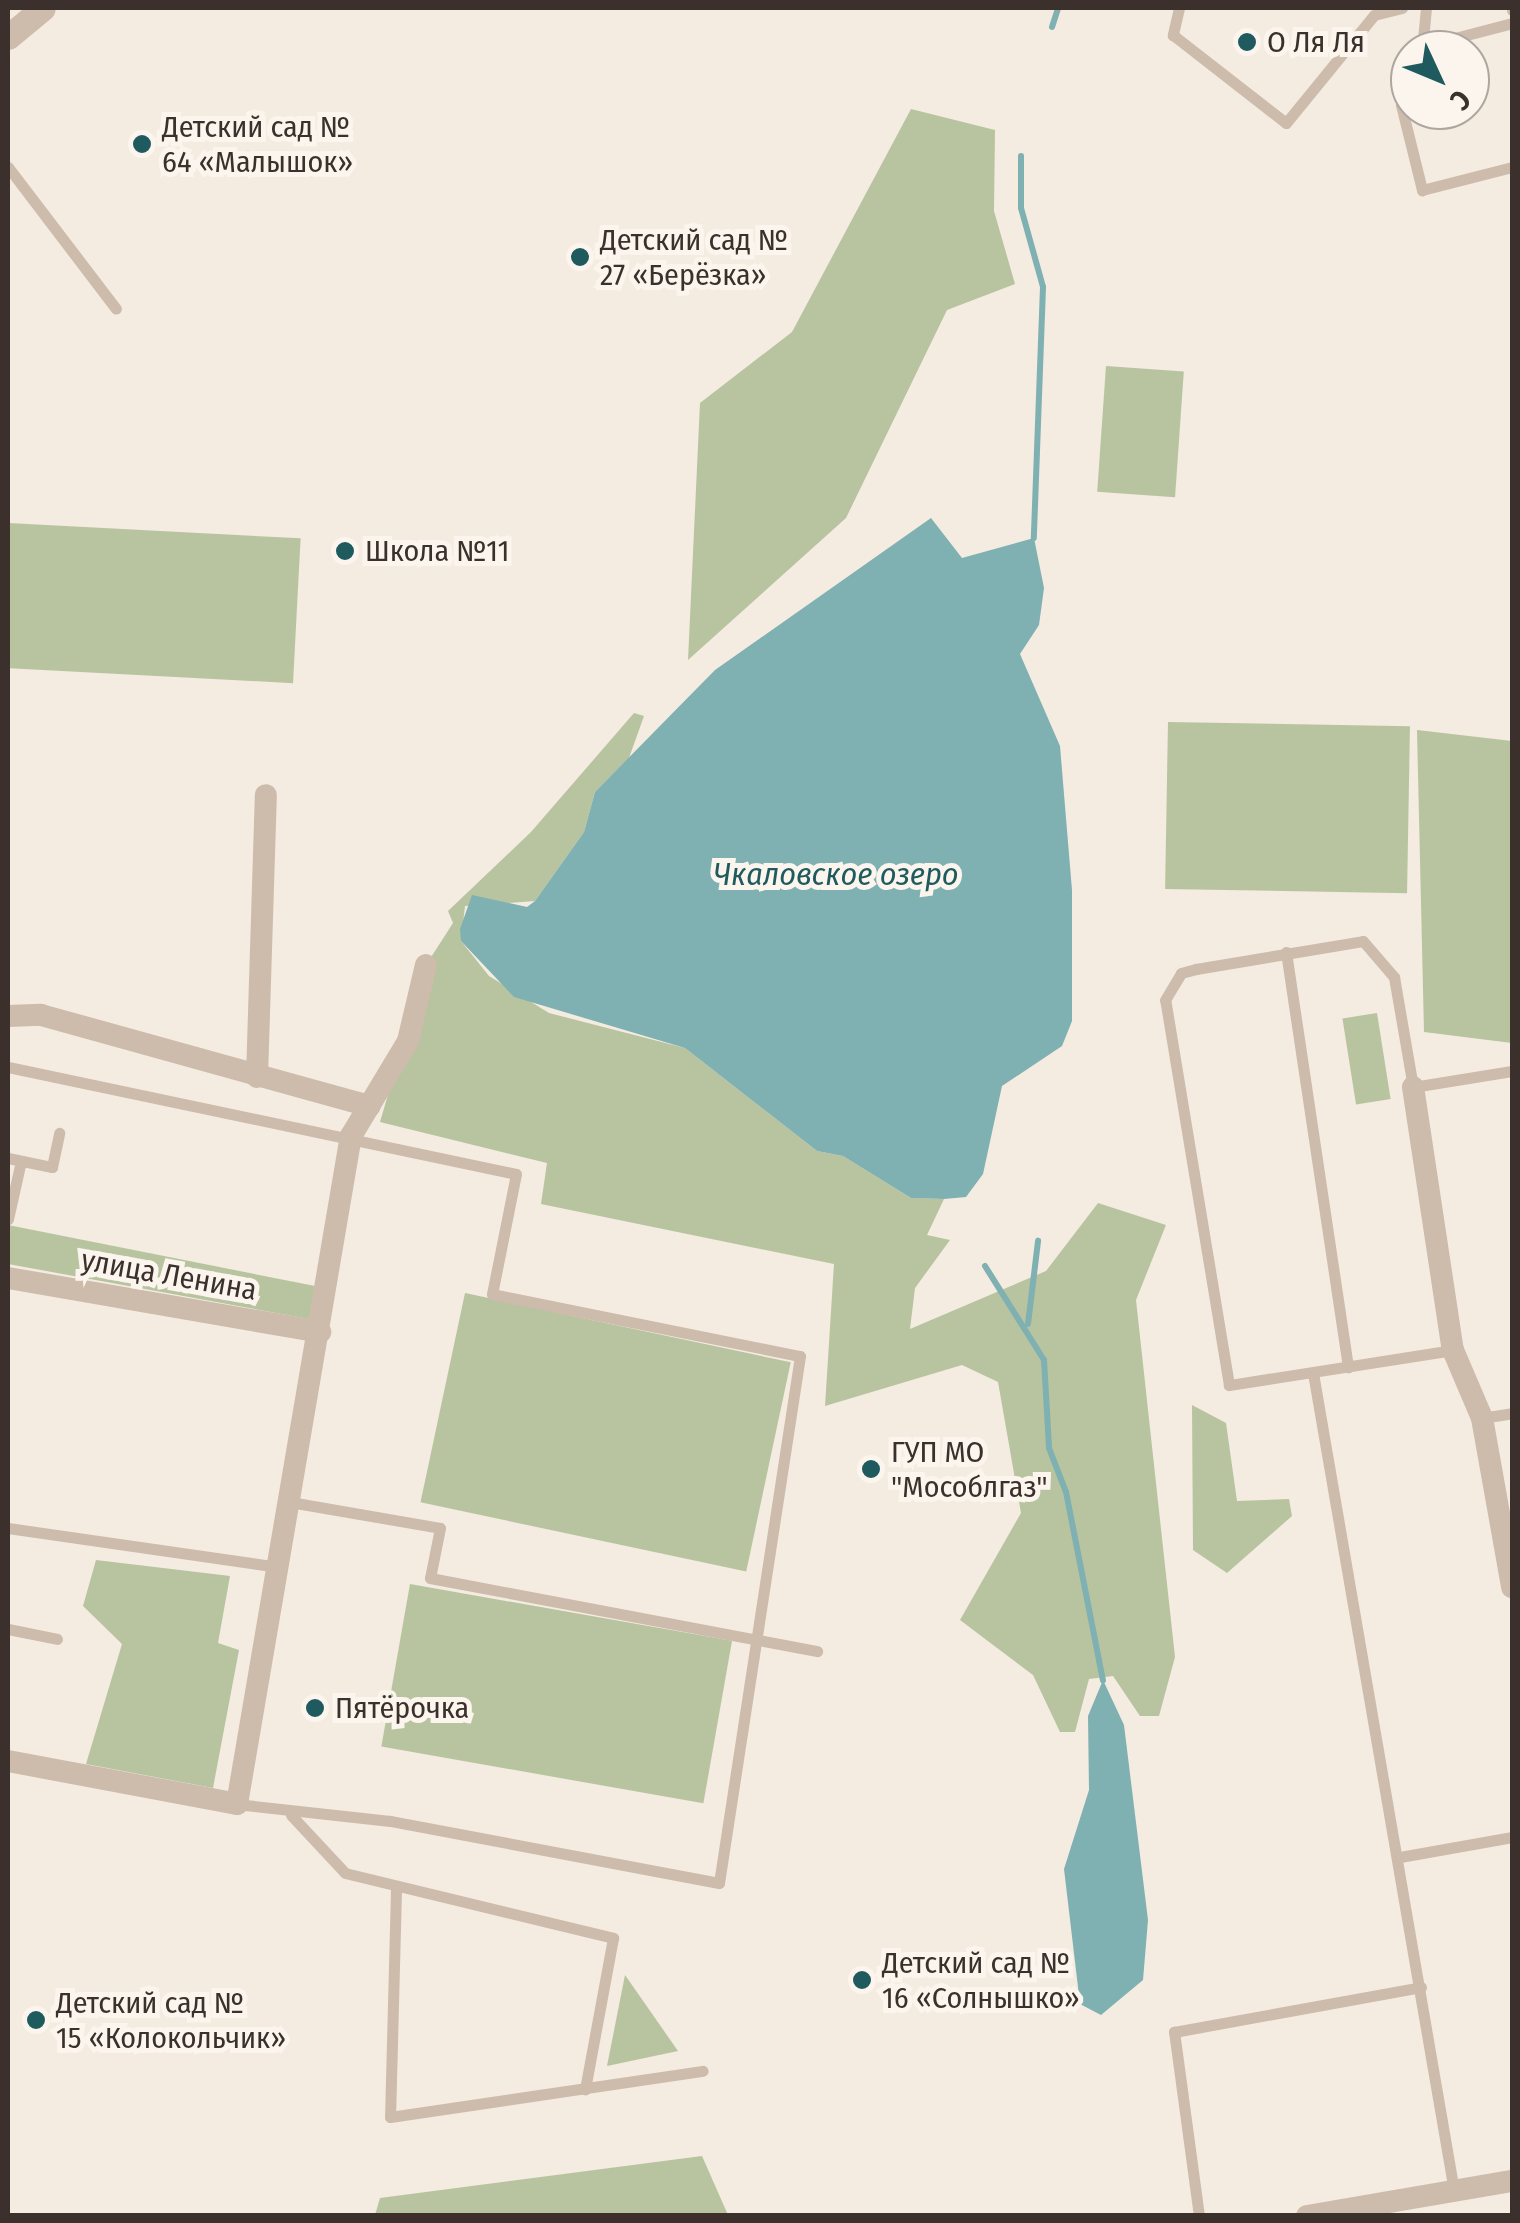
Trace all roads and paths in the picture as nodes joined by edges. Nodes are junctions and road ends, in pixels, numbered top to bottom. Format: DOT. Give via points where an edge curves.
graph roads {
  1 [pos="42,8"];
  2 [pos="1179,8"];
  3 [pos="1402,8"];
  4 [pos="1512,23"];
  5 [pos="1487,30"];
  6 [pos="8,37"];
  7 [pos="1407,130"];
  8 [pos="8,167"];
  9 [pos="1512,167"];
  10 [pos="116,309"];
  11 [pos="266,795"];
  12 [pos="1286,952"];
  13 [pos="426,965"];
  14 [pos="8,1016"];
  15 [pos="8,1067"];
  16 [pos="1512,1071"];
  17 [pos="257,1077"];
  18 [pos="1413,1087"];
  19 [pos="370,1106"];
  20 [pos="59,1133"];
  21 [pos="351,1136"];
  22 [pos="14,1160"];
  23 [pos="8,1219"];
  24 [pos="8,1278"];
  25 [pos="320,1332"];
  26 [pos="1454,1350"];
  27 [pos="1348,1367"];
  28 [pos="1313,1373"];
  29 [pos="1512,1413"];
  30 [pos="1482,1418"];
  31 [pos="290,1502"];
  32 [pos="8,1528"];
  33 [pos="278,1566"];
  34 [pos="1512,1588"];
  35 [pos="8,1629"];
  36 [pos="57,1639"];
  37 [pos="755,1640"];
  38 [pos="816,1651"];
  39 [pos="8,1762"];
  40 [pos="236,1804"];
  41 [pos="291,1815"];
  42 [pos="1512,1837"];
  43 [pos="1400,1857"];
  44 [pos="396,1890"];
  45 [pos="1422,1987"];
  46 [pos="703,2071"];
  47 [pos="585,2089"];
  48 [pos="1512,2181"];
  49 [pos="1454,2191"];
  50 [pos="1199,2216"];
  51 [pos="1307,2216"];
  1 -- 6 [label="street"];
  2 -- 3 [label="lane" via="1173,36 1286,123 1374,15"];
  4 -- 5 [label="lane"];
  7 -- 9 [label="lane" via="1422,190"];
  8 -- 10 [label="lane"];
  11 -- 17 [label="street"];
  12 -- 18 [label="lane" via="1353,939 1374,947 1394,977"];
  12 -- 27 [label="lane"];
  12 -- 28 [label="lane" via="1181,973 1165,1000 1229,1385"];
  13 -- 19 [label="street" via="408,1041"];
  14 -- 17 [label="street" via="41,1014"];
  15 -- 21 [label="lane"];
  16 -- 18 [label="lane"];
  17 -- 19 [label="street"];
  18 -- 26 [label="street"];
  19 -- 21 [label="street"];
  20 -- 22 [label="lane" via="52,1167"];
  21 -- 25 [label="street"];
  21 -- 37 [label="lane" via="516,1174 492,1294 800,1356"];
  22 -- 23 [label="lane"];
  24 -- 25 [label="street, улица Ленина"];
  25 -- 31 [label="street"];
  26 -- 27 [label="lane"];
  26 -- 30 [label="street"];
  27 -- 28 [label="lane"];
  28 -- 43 [label="lane"];
  29 -- 30 [label="lane"];
  30 -- 34 [label="street"];
  31 -- 33 [label="street"];
  31 -- 37 [label="lane" via="440,1528 430,1578"];
  32 -- 33 [label="lane"];
  33 -- 40 [label="street"];
  35 -- 36 [label="lane"];
  37 -- 38 [label="lane"];
  37 -- 41 [label="lane" via="719,1883 390,1821"];
  39 -- 40 [label="street"];
  40 -- 41 [label="lane"];
  41 -- 44 [label="lane" via="345,1873"];
  42 -- 43 [label="lane"];
  43 -- 45 [label="lane"];
  44 -- 47 [label="lane" via="613,1938"];
  44 -- 47 [label="lane" via="390,2117"];
  45 -- 49 [label="lane"];
  45 -- 50 [label="lane" via="1174,2032"];
  46 -- 47 [label="lane"];
  48 -- 49 [label="street"];
  49 -- 51 [label="street"];
}
